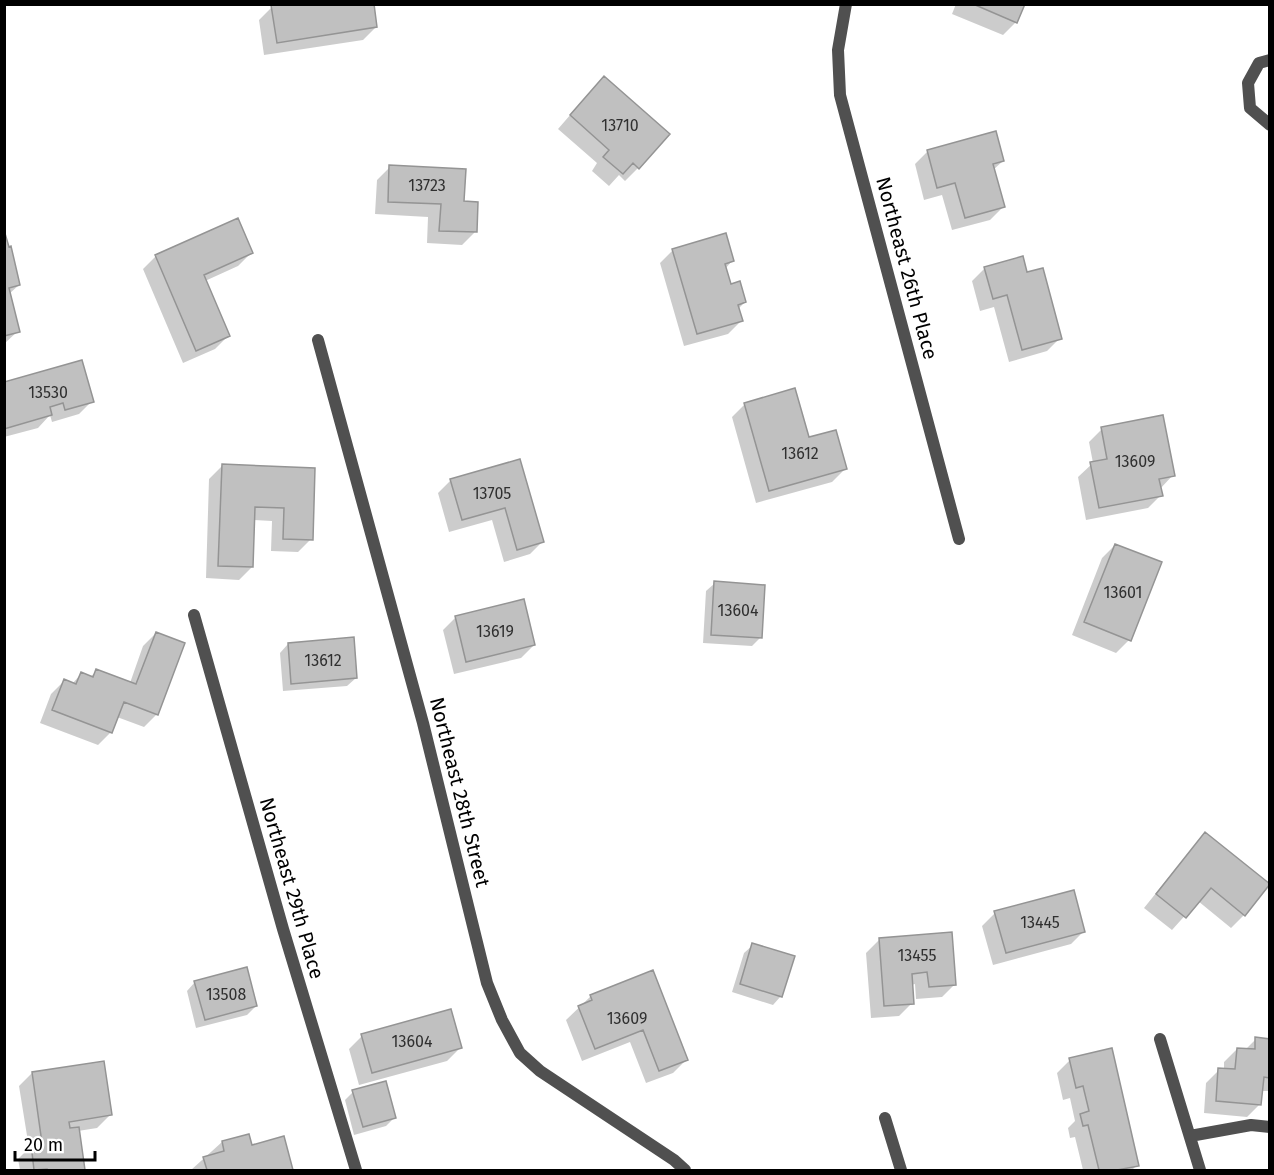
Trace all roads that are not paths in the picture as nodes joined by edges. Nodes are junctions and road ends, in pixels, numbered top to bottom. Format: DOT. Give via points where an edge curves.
graph roads {
  1 [pos="846,4"];
  2 [pos="1269,60"];
  3 [pos="1269,125"];
  4 [pos="318,340"];
  5 [pos="960,539"];
  6 [pos="194,615"];
  7 [pos="1160,1039"];
  8 [pos="885,1118"];
  9 [pos="1269,1127"];
  10 [pos="1190,1136"];
  11 [pos="356,1170"];
  12 [pos="686,1170"];
  13 [pos="902,1170"];
  14 [pos="1200,1170"];
  1 -- 5 [label="street, Northeast 26th Place" via="838,50 840,95"];
  2 -- 3 [label="street" via="1259,63 1248,83 1250,108"];
  4 -- 12 [label="street, Northeast 28th Street" via="423,723 488,983 502,1020 520,1053 540,1071"];
  6 -- 11 [label="street, Northeast 29th Place"];
  7 -- 10 [label="street"];
  8 -- 13 [label="street"];
  9 -- 10 [label="street" via="1251,1125"];
  10 -- 14 [label="street"];
}
